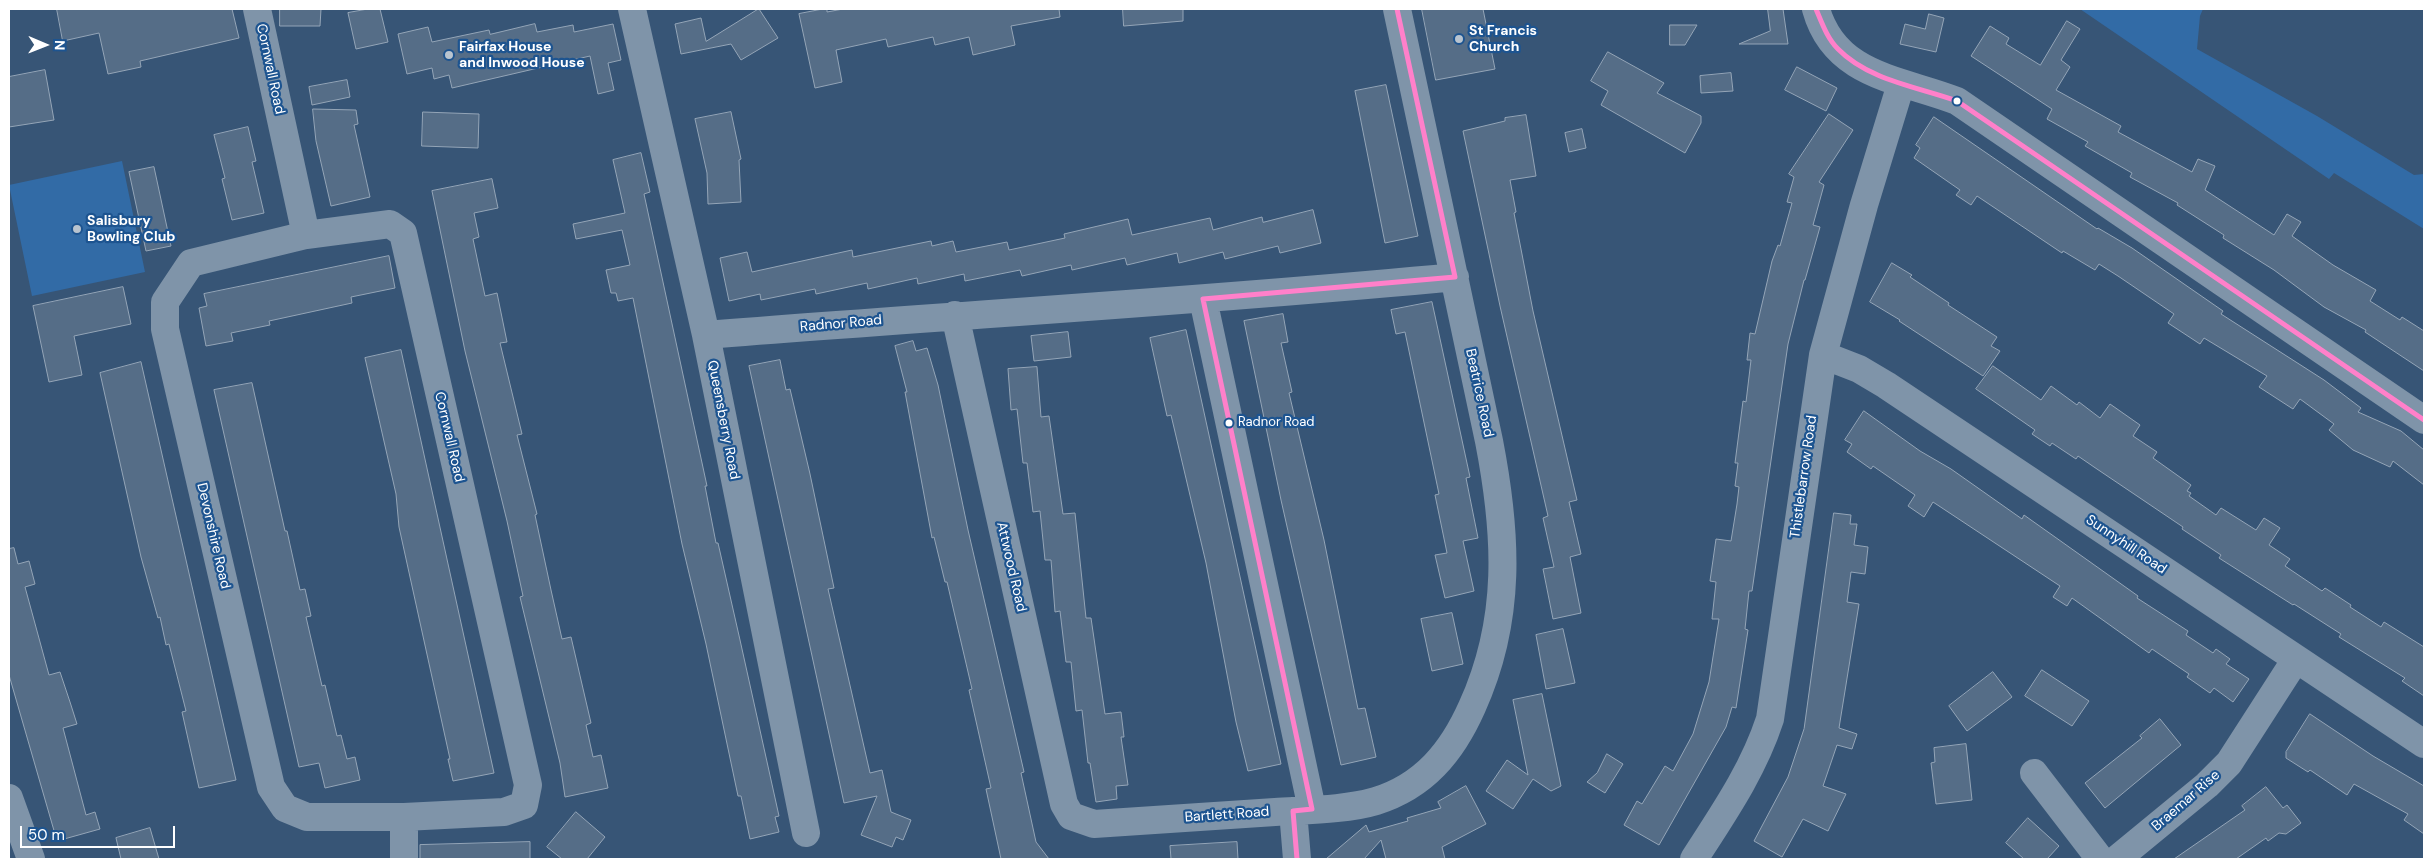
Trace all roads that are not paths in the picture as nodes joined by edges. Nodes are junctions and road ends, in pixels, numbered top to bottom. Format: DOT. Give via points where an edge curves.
graph roads {
  1 [pos="257,9"];
  2 [pos="632,9"];
  3 [pos="1397,9"];
  4 [pos="1816,9"];
  5 [pos="1901,84"];
  6 [pos="306,235"];
  7 [pos="1455,277"];
  8 [pos="1203,299"];
  9 [pos="955,315"];
  10 [pos="706,335"];
  11 [pos="1823,355"];
  12 [pos="2424,420"];
  13 [pos="2296,659"];
  14 [pos="2424,744"];
  15 [pos="1433,767"];
  16 [pos="2034,773"];
  17 [pos="9,798"];
  18 [pos="1302,810"];
  19 [pos="404,816"];
  20 [pos="1071,816"];
  21 [pos="806,833"];
  22 [pos="31,859"];
  23 [pos="404,859"];
  24 [pos="1297,859"];
  25 [pos="1694,859"];
  26 [pos="2100,859"];
  27 [pos="2116,859"];
  1 -- 6 [label="street, Cornwall Road"];
  2 -- 10 [label="street, Queensberry Road"];
  3 -- 7 [label="street, Beatrice Road"];
  4 -- 5 [label="street" via="1825,33 1845,56 1875,75"];
  5 -- 11 [label="street, Thistlebarrow Road"];
  5 -- 12 [label="street" via="1957,101"];
  6 -- 19 [label="street, Devonshire Road" via="191,264 165,302 165,329 271,787 285,808 306,817"];
  6 -- 19 [label="street, Cornwall Road" via="390,224 403,233 528,785 524,805 504,812"];
  7 -- 8 [label="street, Radnor Road"];
  7 -- 15 [label="street, Beatrice Road" via="1499,492 1503,565 1498,628 1483,684 1460,734"];
  8 -- 9 [label="street, Radnor Road"];
  8 -- 18 [label="street"];
  9 -- 10 [label="street, Radnor Road"];
  9 -- 20 [label="street, Attwood Road" via="1064,804"];
  10 -- 21 [label="street, Queensberry Road"];
  11 -- 13 [label="street, Sunnyhill Road" via="1860,369 1886,385"];
  11 -- 25 [label="street, Thistlebarrow Road" via="1770,719 1760,750 1745,778"];
  13 -- 14 [label="street, Sunnyhill Road"];
  13 -- 27 [label="street, Braemar Rise" via="2229,763 2207,785"];
  15 -- 18 [label="street, Bartlett Road" via="1396,793 1375,801"];
  16 -- 26 [label="street"];
  17 -- 22 [label="street"];
  18 -- 20 [label="street, Bartlett Road" via="1094,824"];
  18 -- 24 [label="street"];
  19 -- 23 [label="street"];
}
